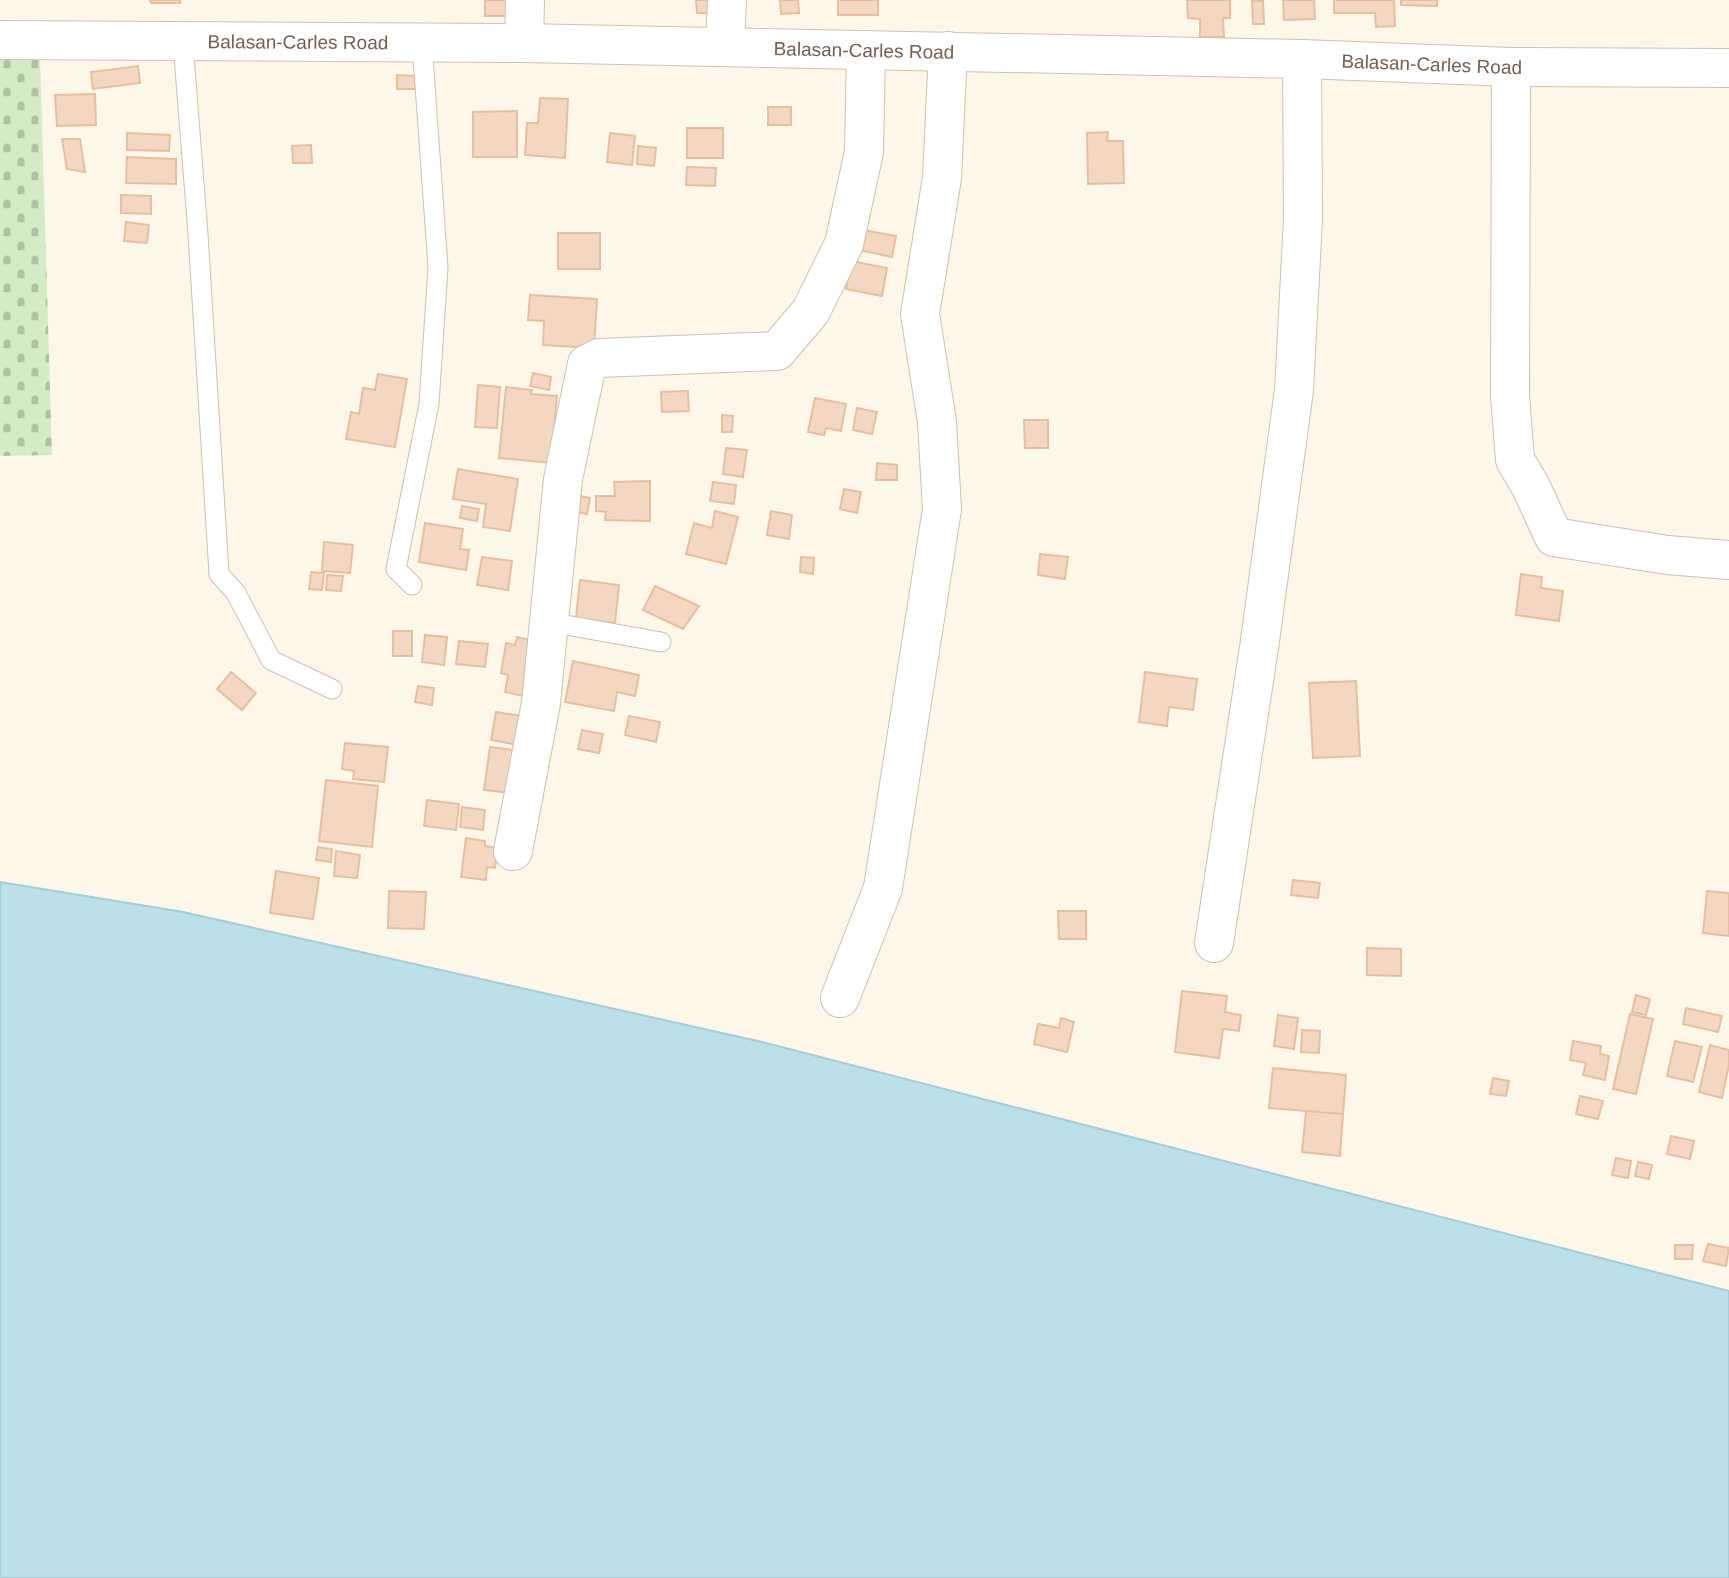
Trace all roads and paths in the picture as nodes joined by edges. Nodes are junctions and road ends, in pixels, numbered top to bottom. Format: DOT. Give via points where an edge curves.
graph roads {
  1 [pos="525,0"];
  2 [pos="727,0"];
  3 [pos="0,40"];
  4 [pos="183,43"];
  5 [pos="422,43"];
  6 [pos="524,43"];
  7 [pos="725,47"];
  8 [pos="866,50"];
  9 [pos="948,51"];
  10 [pos="1302,59"];
  11 [pos="1511,67"];
  12 [pos="1729,68"];
  13 [pos="1729,560"];
  14 [pos="412,585"];
  15 [pos="549,620"];
  16 [pos="661,642"];
  17 [pos="332,689"];
  18 [pos="513,851"];
  19 [pos="1214,943"];
  20 [pos="840,998"];
  1 -- 6 [label="street"];
  2 -- 7 [label="street"];
  3 -- 4 [label="street, Balasan-Carles Road"];
  4 -- 5 [label="street, Balasan-Carles Road"];
  4 -- 17 [label="lane" via="219,574 236,593 271,660"];
  5 -- 6 [label="street, Balasan-Carles Road"];
  5 -- 14 [label="lane" via="438,267 429,404 396,569"];
  6 -- 7 [label="street, Balasan-Carles Road"];
  7 -- 8 [label="street, Balasan-Carles Road"];
  8 -- 9 [label="street, Balasan-Carles Road"];
  8 -- 15 [label="street" via="864,152 844,244 811,311 778,351 600,358 587,365 563,479"];
  9 -- 10 [label="street, Balasan-Carles Road"];
  9 -- 20 [label="street" via="942,178 919,314 937,422 942,509 883,887"];
  10 -- 11 [label="street, Balasan-Carles Road"];
  10 -- 19 [label="street" via="1303,219 1294,390"];
  11 -- 12 [label="street, Balasan-Carles Road"];
  11 -- 13 [label="street" via="1510,396 1515,460 1554,537"];
  15 -- 16 [label="lane"];
  15 -- 18 [label="street" via="541,703"];
}
